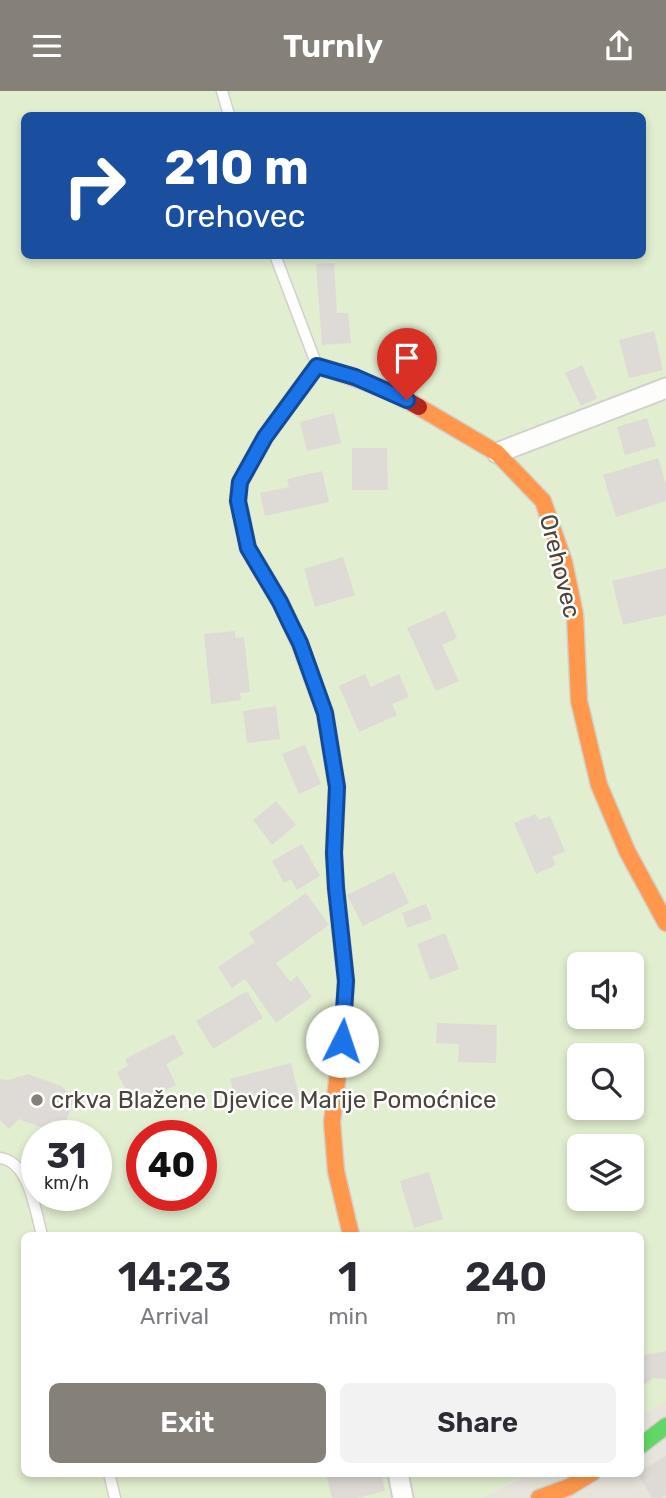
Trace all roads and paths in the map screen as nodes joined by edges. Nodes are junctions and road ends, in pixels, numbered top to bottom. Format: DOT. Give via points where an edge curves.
graph roads {
  1 [pos="222,91"];
  2 [pos="228,112"];
  3 [pos="277,259"];
  4 [pos="317,366"];
  5 [pos="666,388"];
  6 [pos="496,453"];
  7 [pos="666,923"];
  8 [pos="0,1158"];
  9 [pos="41,1232"];
  10 [pos="350,1232"];
  11 [pos="666,1426"];
  12 [pos="644,1443"];
  13 [pos="109,1477"];
  14 [pos="399,1477"];
  15 [pos="585,1477"];
  16 [pos="115,1498"];
  17 [pos="403,1498"];
  18 [pos="539,1498"];
  1 -- 2 [label="lane"];
  3 -- 4 [label="lane"];
  4 -- 6 [label="street, Orehovec" via="407,400"];
  4 -- 10 [label="street" via="265,437 240,482 238,501 248,548 300,643 325,713 337,787 335,865 346,981 332,1122 336,1171"];
  5 -- 6 [label="street"];
  6 -- 7 [label="street, Orehovec" via="543,501 564,562 575,615 579,701 599,785 627,851"];
  8 -- 9 [label="lane" via="14,1163 26,1179"];
  11 -- 12 [label="street"];
  13 -- 16 [label="lane"];
  14 -- 17 [label="street"];
  15 -- 18 [label="street"];
}
